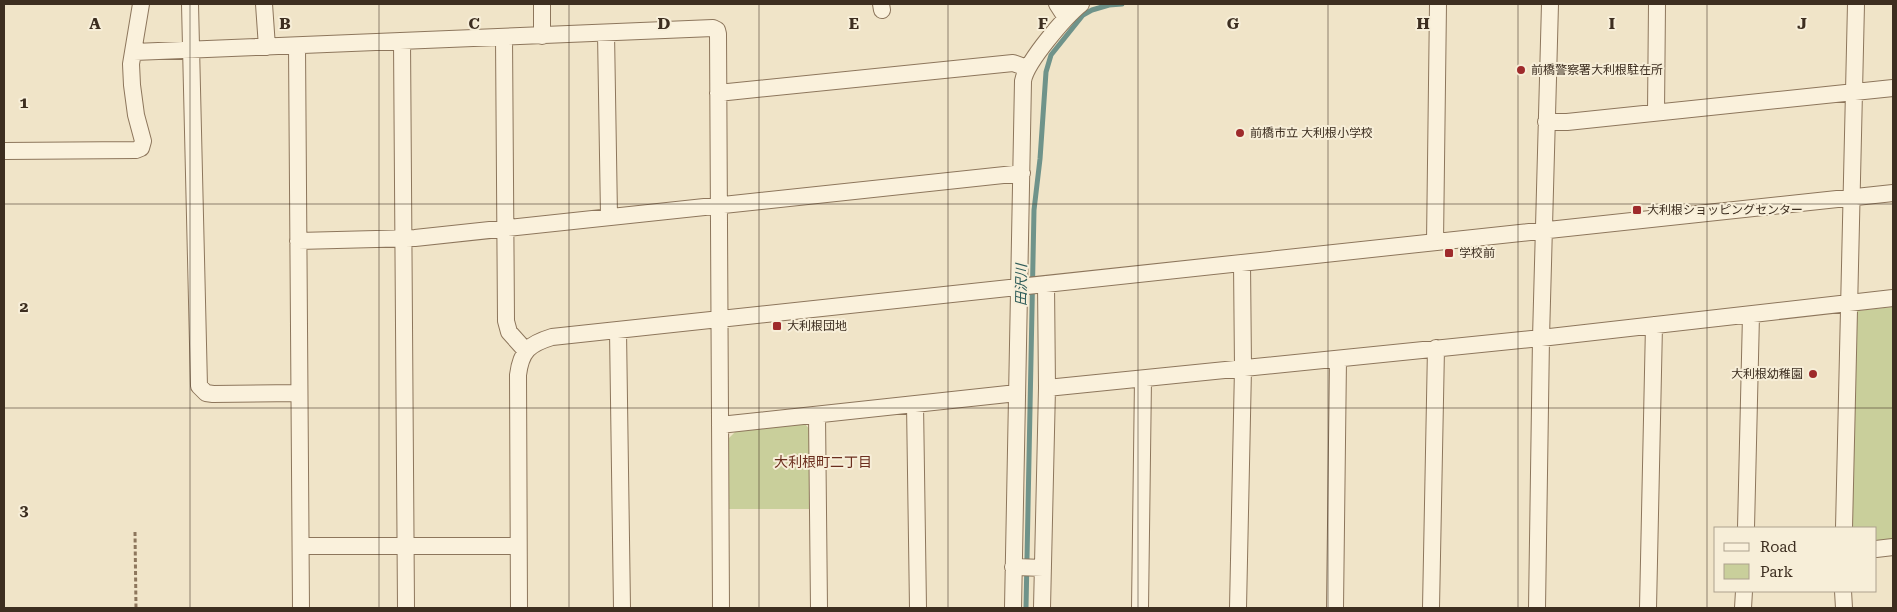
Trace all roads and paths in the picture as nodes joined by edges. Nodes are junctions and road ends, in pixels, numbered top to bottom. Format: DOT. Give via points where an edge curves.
graph roads {
  1 [pos="141,4"];
  2 [pos="190,4"];
  3 [pos="264,4"];
  4 [pos="542,4"];
  5 [pos="1057,4"];
  6 [pos="1081,4"];
  7 [pos="1438,4"];
  8 [pos="1550,4"];
  9 [pos="1657,4"];
  10 [pos="1856,4"];
  11 [pos="1066,18"];
  12 [pos="606,33"];
  13 [pos="542,36"];
  14 [pos="504,37"];
  15 [pos="402,41"];
  16 [pos="297,46"];
  17 [pos="267,47"];
  18 [pos="192,50"];
  19 [pos="134,52"];
  20 [pos="1027,68"];
  21 [pos="1893,88"];
  22 [pos="1854,92"];
  23 [pos="718,93"];
  24 [pos="1656,112"];
  25 [pos="1546,122"];
  26 [pos="4,151"];
  27 [pos="1022,173"];
  28 [pos="1893,193"];
  29 [pos="1852,197"];
  30 [pos="719,205"];
  31 [pos="609,216"];
  32 [pos="504,229"];
  33 [pos="1544,230"];
  34 [pos="403,239"];
  35 [pos="298,241"];
  36 [pos="1435,242"];
  37 [pos="1242,263"];
  38 [pos="1046,284"];
  39 [pos="1020,286"];
  40 [pos="1893,298"];
  41 [pos="1850,303"];
  42 [pos="1751,315"];
  43 [pos="720,319"];
  44 [pos="1654,326"];
  45 [pos="618,331"];
  46 [pos="1541,338"];
  47 [pos="1436,348"];
  48 [pos="526,351"];
  49 [pos="1338,358"];
  50 [pos="1242,368"];
  51 [pos="1143,379"];
  52 [pos="1047,388"];
  53 [pos="299,393"];
  54 [pos="1017,394"];
  55 [pos="915,404"];
  56 [pos="816,415"];
  57 [pos="720,424"];
  58 [pos="1746,527"];
  59 [pos="1844,527"];
  60 [pos="135,532"];
  61 [pos="301,546"];
  62 [pos="405,546"];
  63 [pos="518,546"];
  64 [pos="1893,547"];
  65 [pos="1877,549"];
  66 [pos="1014,567"];
  67 [pos="1043,568"];
  68 [pos="1744,592"];
  69 [pos="1844,592"];
  70 [pos="136,608"];
  71 [pos="301,608"];
  72 [pos="406,608"];
  73 [pos="519,608"];
  74 [pos="622,608"];
  75 [pos="721,608"];
  76 [pos="819,608"];
  77 [pos="918,608"];
  78 [pos="1013,608"];
  79 [pos="1042,608"];
  80 [pos="1140,608"];
  81 [pos="1238,608"];
  82 [pos="1335,608"];
  83 [pos="1431,608"];
  84 [pos="1537,608"];
  85 [pos="1648,608"];
  86 [pos="1743,608"];
  87 [pos="1844,608"];
  1 -- 19 [label="street"];
  2 -- 18 [label="street"];
  3 -- 17 [label="street"];
  4 -- 13 [label="street"];
  5 -- 11 [label="street"];
  6 -- 11 [label="street"];
  7 -- 36 [label="street"];
  8 -- 25 [label="street"];
  9 -- 24 [label="street"];
  10 -- 22 [label="street"];
  11 -- 20 [label="street"];
  12 -- 13 [label="street"];
  12 -- 23 [label="street" via="717,30"];
  12 -- 31 [label="street"];
  13 -- 14 [label="street"];
  14 -- 15 [label="street"];
  14 -- 32 [label="street"];
  15 -- 16 [label="street"];
  15 -- 34 [label="street"];
  16 -- 17 [label="street"];
  16 -- 35 [label="street"];
  17 -- 18 [label="street"];
  18 -- 19 [label="street"];
  18 -- 53 [label="street" via="199,386 206,393 213,394"];
  19 -- 26 [label="street" via="132,85 143,141 141,148"];
  20 -- 23 [label="street" via="1013,63"];
  20 -- 27 [label="street" via="1023,81"];
  21 -- 22 [label="street"];
  22 -- 24 [label="street"];
  22 -- 29 [label="street"];
  23 -- 30 [label="street"];
  24 -- 25 [label="street"];
  25 -- 33 [label="street"];
  27 -- 30 [label="street"];
  27 -- 39 [label="street"];
  28 -- 29 [label="street"];
  29 -- 33 [label="street"];
  29 -- 41 [label="street"];
  30 -- 31 [label="street"];
  30 -- 43 [label="street"];
  31 -- 32 [label="street"];
  32 -- 34 [label="street"];
  32 -- 48 [label="street" via="506,321 509,332"];
  33 -- 36 [label="street"];
  33 -- 46 [label="street"];
  34 -- 35 [label="street"];
  34 -- 62 [label="street"];
  35 -- 53 [label="street"];
  36 -- 37 [label="street"];
  37 -- 38 [label="street"];
  37 -- 50 [label="street"];
  38 -- 39 [label="street"];
  38 -- 52 [label="street"];
  39 -- 43 [label="street"];
  39 -- 54 [label="street"];
  40 -- 41 [label="street"];
  41 -- 42 [label="street"];
  41 -- 59 [label="street"];
  42 -- 44 [label="street"];
  42 -- 58 [label="street"];
  43 -- 45 [label="street"];
  43 -- 57 [label="street"];
  44 -- 46 [label="street"];
  44 -- 85 [label="street"];
  45 -- 48 [label="street" via="552,337 535,343"];
  45 -- 74 [label="street"];
  46 -- 47 [label="street"];
  46 -- 84 [label="street"];
  47 -- 49 [label="street"];
  47 -- 83 [label="street"];
  48 -- 63 [label="street" via="518,376"];
  49 -- 50 [label="street"];
  49 -- 82 [label="street"];
  50 -- 51 [label="street"];
  50 -- 81 [label="street"];
  51 -- 52 [label="street"];
  51 -- 80 [label="street"];
  52 -- 67 [label="street"];
  53 -- 61 [label="street"];
  54 -- 55 [label="street"];
  54 -- 66 [label="street"];
  55 -- 56 [label="street"];
  55 -- 77 [label="street"];
  56 -- 57 [label="street"];
  56 -- 76 [label="street"];
  57 -- 75 [label="street"];
  60 -- 70 [label="path"];
  61 -- 62 [label="street"];
  61 -- 71 [label="street"];
  62 -- 63 [label="street"];
  62 -- 72 [label="street"];
  63 -- 73 [label="street"];
  64 -- 65 [label="street"];
  66 -- 67 [label="street"];
  66 -- 78 [label="street"];
  67 -- 79 [label="street"];
  68 -- 86 [label="street"];
  69 -- 87 [label="street"];
}
